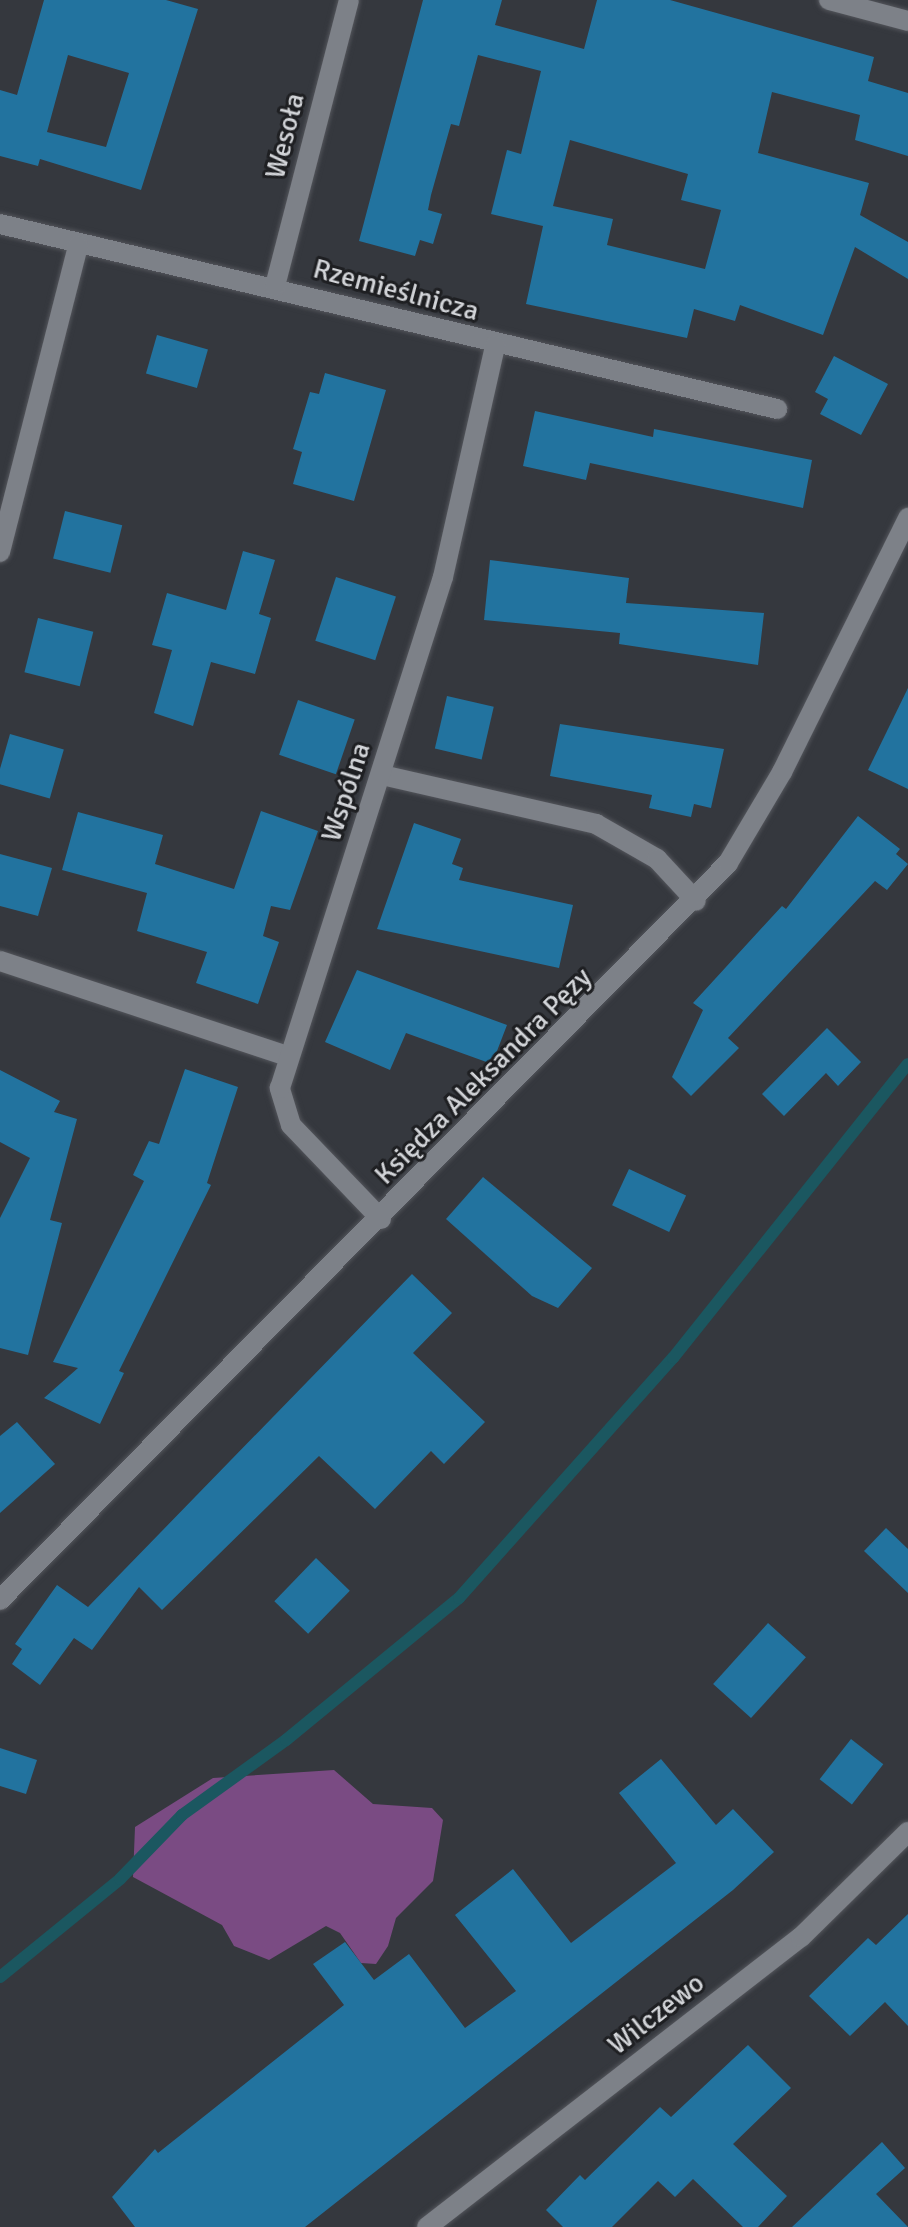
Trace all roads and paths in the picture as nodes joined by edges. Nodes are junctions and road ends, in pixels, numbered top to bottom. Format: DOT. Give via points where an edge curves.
graph roads {
  1 [pos="349,0"];
  2 [pos="829,0"];
  3 [pos="908,21"];
  4 [pos="0,224"];
  5 [pos="78,246"];
  6 [pos="275,286"];
  7 [pos="495,346"];
  8 [pos="777,409"];
  9 [pos="908,518"];
  10 [pos="0,552"];
  11 [pos="382,775"];
  12 [pos="696,901"];
  13 [pos="0,961"];
  14 [pos="287,1056"];
  15 [pos="381,1219"];
  16 [pos="0,1600"];
  17 [pos="908,1832"];
  18 [pos="427,2227"];
  1 -- 6 [label="street, Wesoła"];
  2 -- 3 [label="street"];
  4 -- 5 [label="street, Rzemieślnicza"];
  5 -- 6 [label="street, Rzemieślnicza"];
  5 -- 10 [label="street"];
  6 -- 7 [label="street, Rzemieślnicza"];
  7 -- 8 [label="street, Rzemieślnicza"];
  7 -- 11 [label="street, Wspólna" via="443,577"];
  9 -- 12 [label="street, Księdza Aleksandra Pęzy" via="760,811"];
  11 -- 12 [label="street" via="596,824 657,859"];
  11 -- 14 [label="street, Wspólna"];
  12 -- 15 [label="street, Księdza Aleksandra Pęzy"];
  13 -- 14 [label="street"];
  14 -- 15 [label="street, Wspólna" via="280,1088 291,1125"];
  15 -- 16 [label="street, Księdza Aleksandra Pęzy"];
  17 -- 18 [label="street, Wilczewo" via="801,1937"];
}
